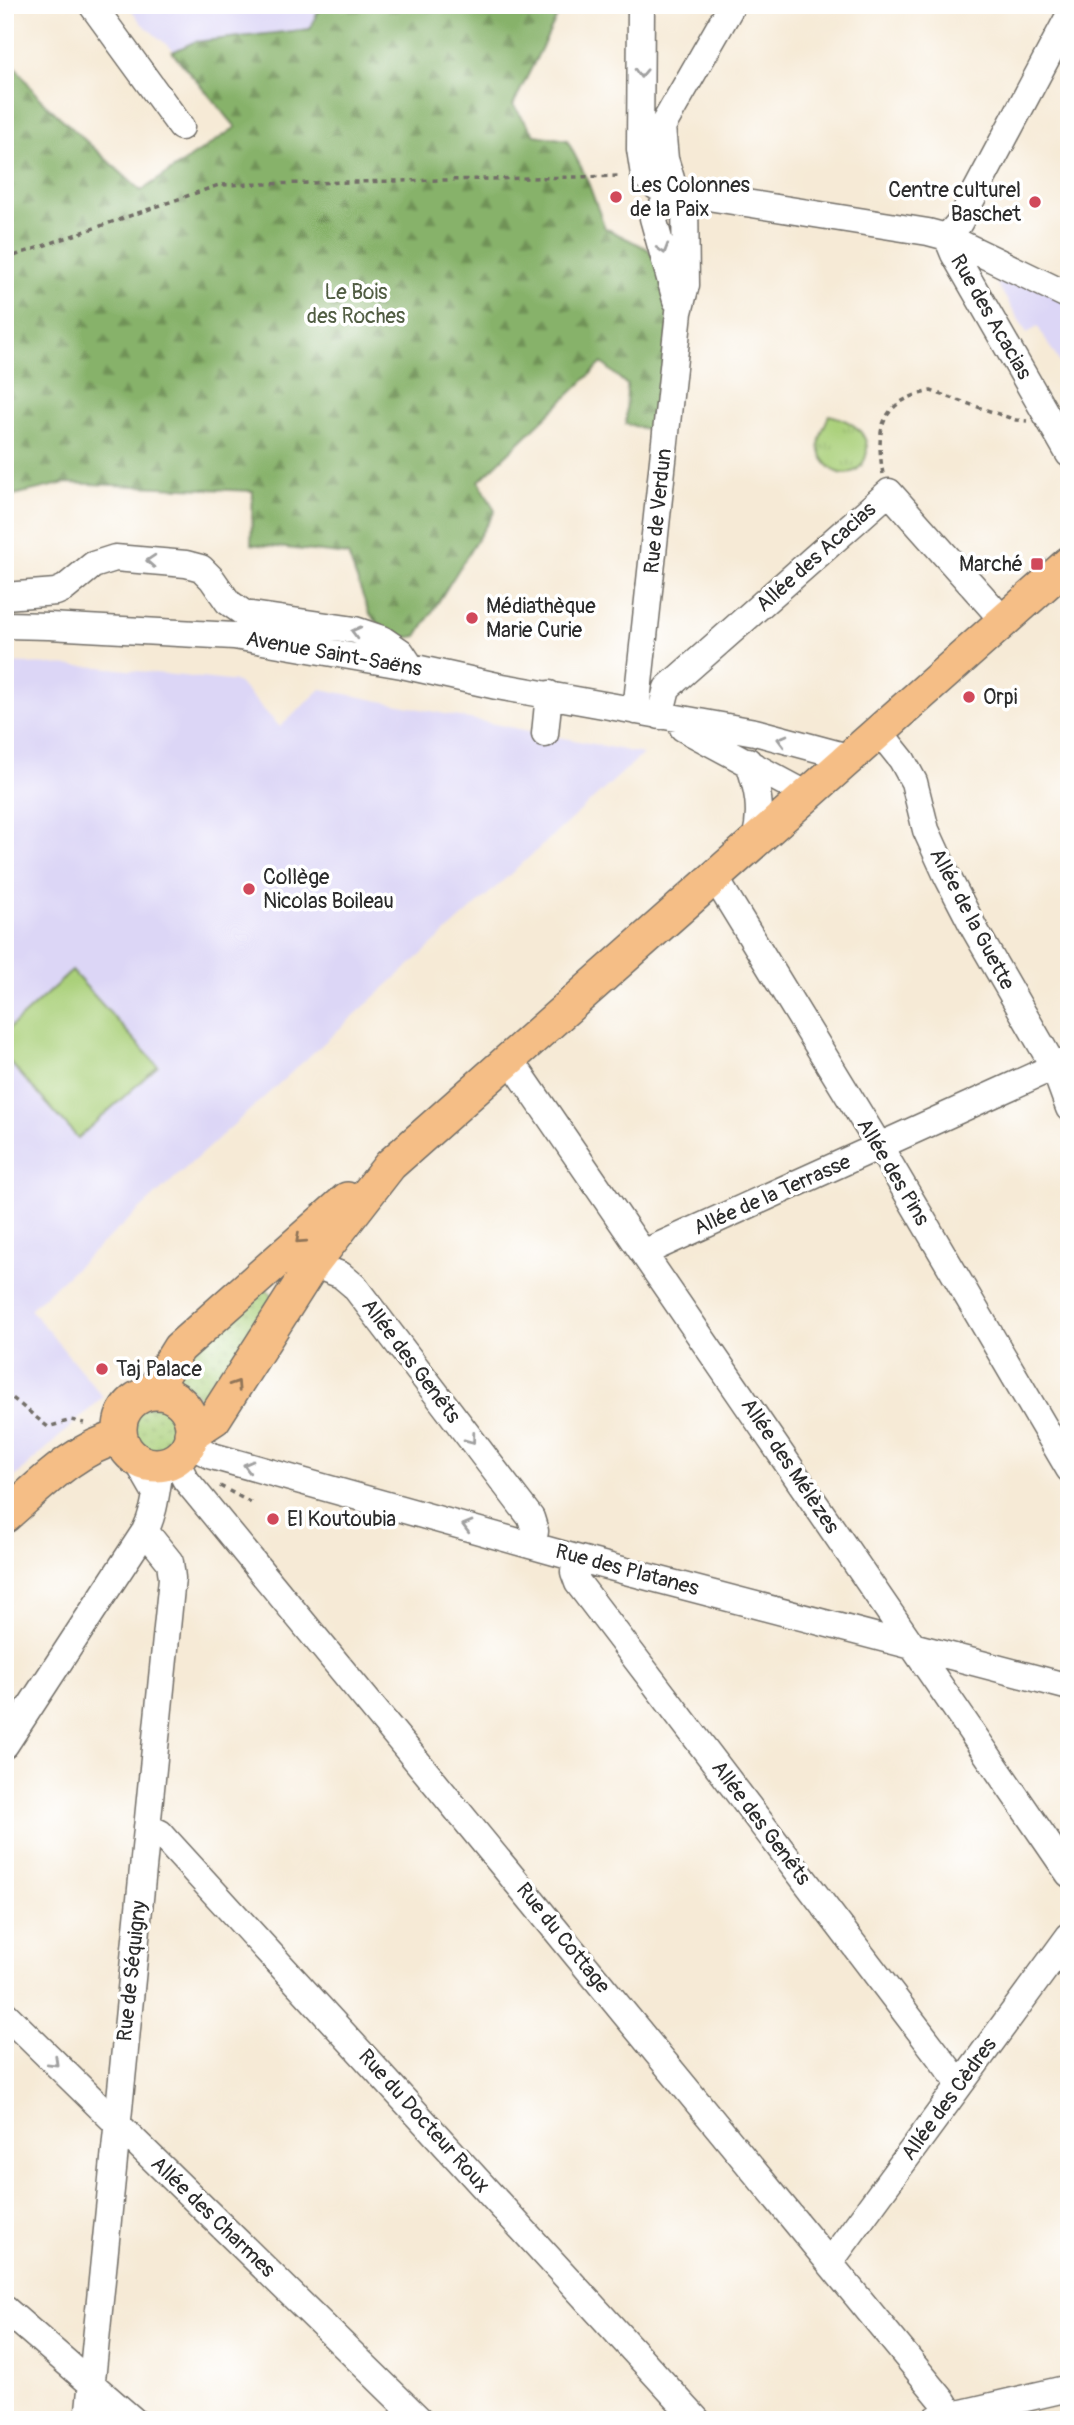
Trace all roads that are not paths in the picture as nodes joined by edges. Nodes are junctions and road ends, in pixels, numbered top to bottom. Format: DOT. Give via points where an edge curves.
graph roads {
  1 [pos="92,5"];
  2 [pos="641,5"];
  3 [pos="732,5"];
  4 [pos="1067,21"];
  5 [pos="651,125"];
  6 [pos="181,127"];
  7 [pos="644,176"];
  8 [pos="680,194"];
  9 [pos="653,218"];
  10 [pos="947,237"];
  11 [pos="1069,296"];
  12 [pos="679,312"];
  13 [pos="1069,454"];
  14 [pos="1069,563"];
  15 [pos="5,596"];
  16 [pos="1003,620"];
  17 [pos="5,625"];
  18 [pos="411,667"];
  19 [pos="549,694"];
  20 [pos="648,713"];
  21 [pos="878,730"];
  22 [pos="545,734"];
  23 [pos="848,757"];
  24 [pos="748,761"];
  25 [pos="806,794"];
  26 [pos="755,840"];
  27 [pos="714,876"];
  28 [pos="510,1059"];
  29 [pos="1061,1064"];
  30 [pos="1069,1108"];
  31 [pos="879,1147"];
  32 [pos="390,1165"];
  33 [pos="643,1253"];
  34 [pos="313,1264"];
  35 [pos="151,1392"];
  36 [pos="150,1449"];
  37 [pos="1069,1469"];
  38 [pos="5,1500"];
  39 [pos="5,1516"];
  40 [pos="145,1531"];
  41 [pos="533,1544"];
  42 [pos="576,1558"];
  43 [pos="912,1645"];
  44 [pos="1069,1688"];
  45 [pos="5,1745"];
  46 [pos="147,1827"];
  47 [pos="1069,1874"];
  48 [pos="1069,1937"];
  49 [pos="5,2014"];
  50 [pos="960,2084"];
  51 [pos="117,2122"];
  52 [pos="830,2262"];
  53 [pos="5,2309"];
  54 [pos="91,2383"];
  55 [pos="1069,2388"];
  56 [pos="944,2418"];
  57 [pos="88,2420"];
  58 [pos="133,2420"];
  59 [pos="420,2420"];
  60 [pos="697,2420"];
  1 -- 6 [label="street"];
  2 -- 5 [label="street, one-way"];
  3 -- 5 [label="street"];
  4 -- 10 [label="street" via="959,223"];
  5 -- 7 [label="street, Rue de Verdun" via="640,149"];
  5 -- 8 [label="street, Rue de Verdun"];
  7 -- 8 [label="street, Rue des Acacias" via="657,187"];
  7 -- 9 [label="street, Rue de Verdun" via="645,198"];
  8 -- 9 [label="street"];
  8 -- 10 [label="street, Rue des Acacias"];
  8 -- 12 [label="street, Rue de Verdun" via="686,285"];
  9 -- 12 [label="street, Rue de Verdun, one-way"];
  10 -- 11 [label="street"];
  10 -- 13 [label="street, Rue des Acacias"];
  12 -- 20 [label="street, Rue de Verdun"];
  14 -- 16 [label="main road"];
  18 -- 15 [label="street, one-way" via="401,652 382,639 355,630 245,614 228,602 201,568 186,564 115,558 93,565 56,592"];
  16 -- 20 [label="street, Allée des Acacias" via="889,492 667,688"];
  16 -- 21 [label="main road"];
  17 -- 18 [label="street, Avenue Saint-Saëns" via="234,636"];
  18 -- 19 [label="street, Avenue Saint-Saëns"];
  19 -- 20 [label="street, Avenue Saint-Saëns"];
  19 -- 22 [label="street"];
  23 -- 20 [label="street, Avenue Saint-Saëns, one-way" via="755,732"];
  20 -- 24 [label="street, Avenue Saint-Saëns"];
  21 -- 23 [label="main road"];
  21 -- 29 [label="street, Allée de la Guette" via="914,782 926,830 947,876"];
  23 -- 25 [label="main road"];
  24 -- 25 [label="street, Avenue Saint-Saëns"];
  24 -- 26 [label="street" via="758,792"];
  25 -- 26 [label="main road"];
  26 -- 27 [label="main road"];
  27 -- 28 [label="main road"];
  27 -- 31 [label="street, Allée des Pins"];
  28 -- 32 [label="main road"];
  28 -- 33 [label="street, Allée des Mélèzes"];
  29 -- 30 [label="street, Allée de la Guette"];
  29 -- 31 [label="street, Allée de la Terrasse"];
  31 -- 33 [label="street, Allée de la Terrasse"];
  31 -- 37 [label="street, Allée des Pins"];
  32 -- 34 [label="main road"];
  32 -- 35 [label="main road, one-way" via="314,1226 179,1348"];
  33 -- 43 [label="street, Allée des Mélèzes"];
  36 -- 34 [label="main road, one-way" via="214,1419"];
  34 -- 41 [label="street, Allée des Genêts, one-way" via="341,1275 354,1286 531,1518"];
  35 -- 36 [label="main road" via="131,1402"];
  35 -- 36 [label="main road" via="173,1397 188,1413"];
  36 -- 38 [label="main road" via="65,1450"];
  36 -- 39 [label="main road" via="101,1442 77,1454"];
  36 -- 40 [label="street" via="155,1508"];
  41 -- 36 [label="street, Rue des Platanes, one-way" via="212,1456"];
  36 -- 52 [label="street, Rue du Cottage" via="185,1479"];
  40 -- 45 [label="street"];
  40 -- 46 [label="street, Rue de Séquigny" via="170,1562 172,1578"];
  41 -- 42 [label="street, Rue des Platanes"];
  42 -- 43 [label="street, Rue des Platanes"];
  42 -- 50 [label="street, Allée des Genêts" via="578,1583"];
  43 -- 44 [label="street, Rue des Platanes"];
  43 -- 47 [label="street, Allée des Mélèzes"];
  46 -- 51 [label="street, Rue de Séquigny"];
  46 -- 60 [label="street, Rue du Docteur Roux" via="169,1842"];
  48 -- 50 [label="street, Allée des Cèdres"];
  49 -- 51 [label="street, Allée des Charmes, one-way"];
  50 -- 52 [label="street, Allée des Cèdres"];
  51 -- 54 [label="street, Rue de Séquigny"];
  51 -- 59 [label="street, Allée des Charmes"];
  52 -- 56 [label="street, Rue du Cottage" via="943,2400"];
  53 -- 54 [label="street"];
  54 -- 57 [label="street, Rue de Séquigny"];
  54 -- 58 [label="street"];
  55 -- 56 [label="street"];
}
